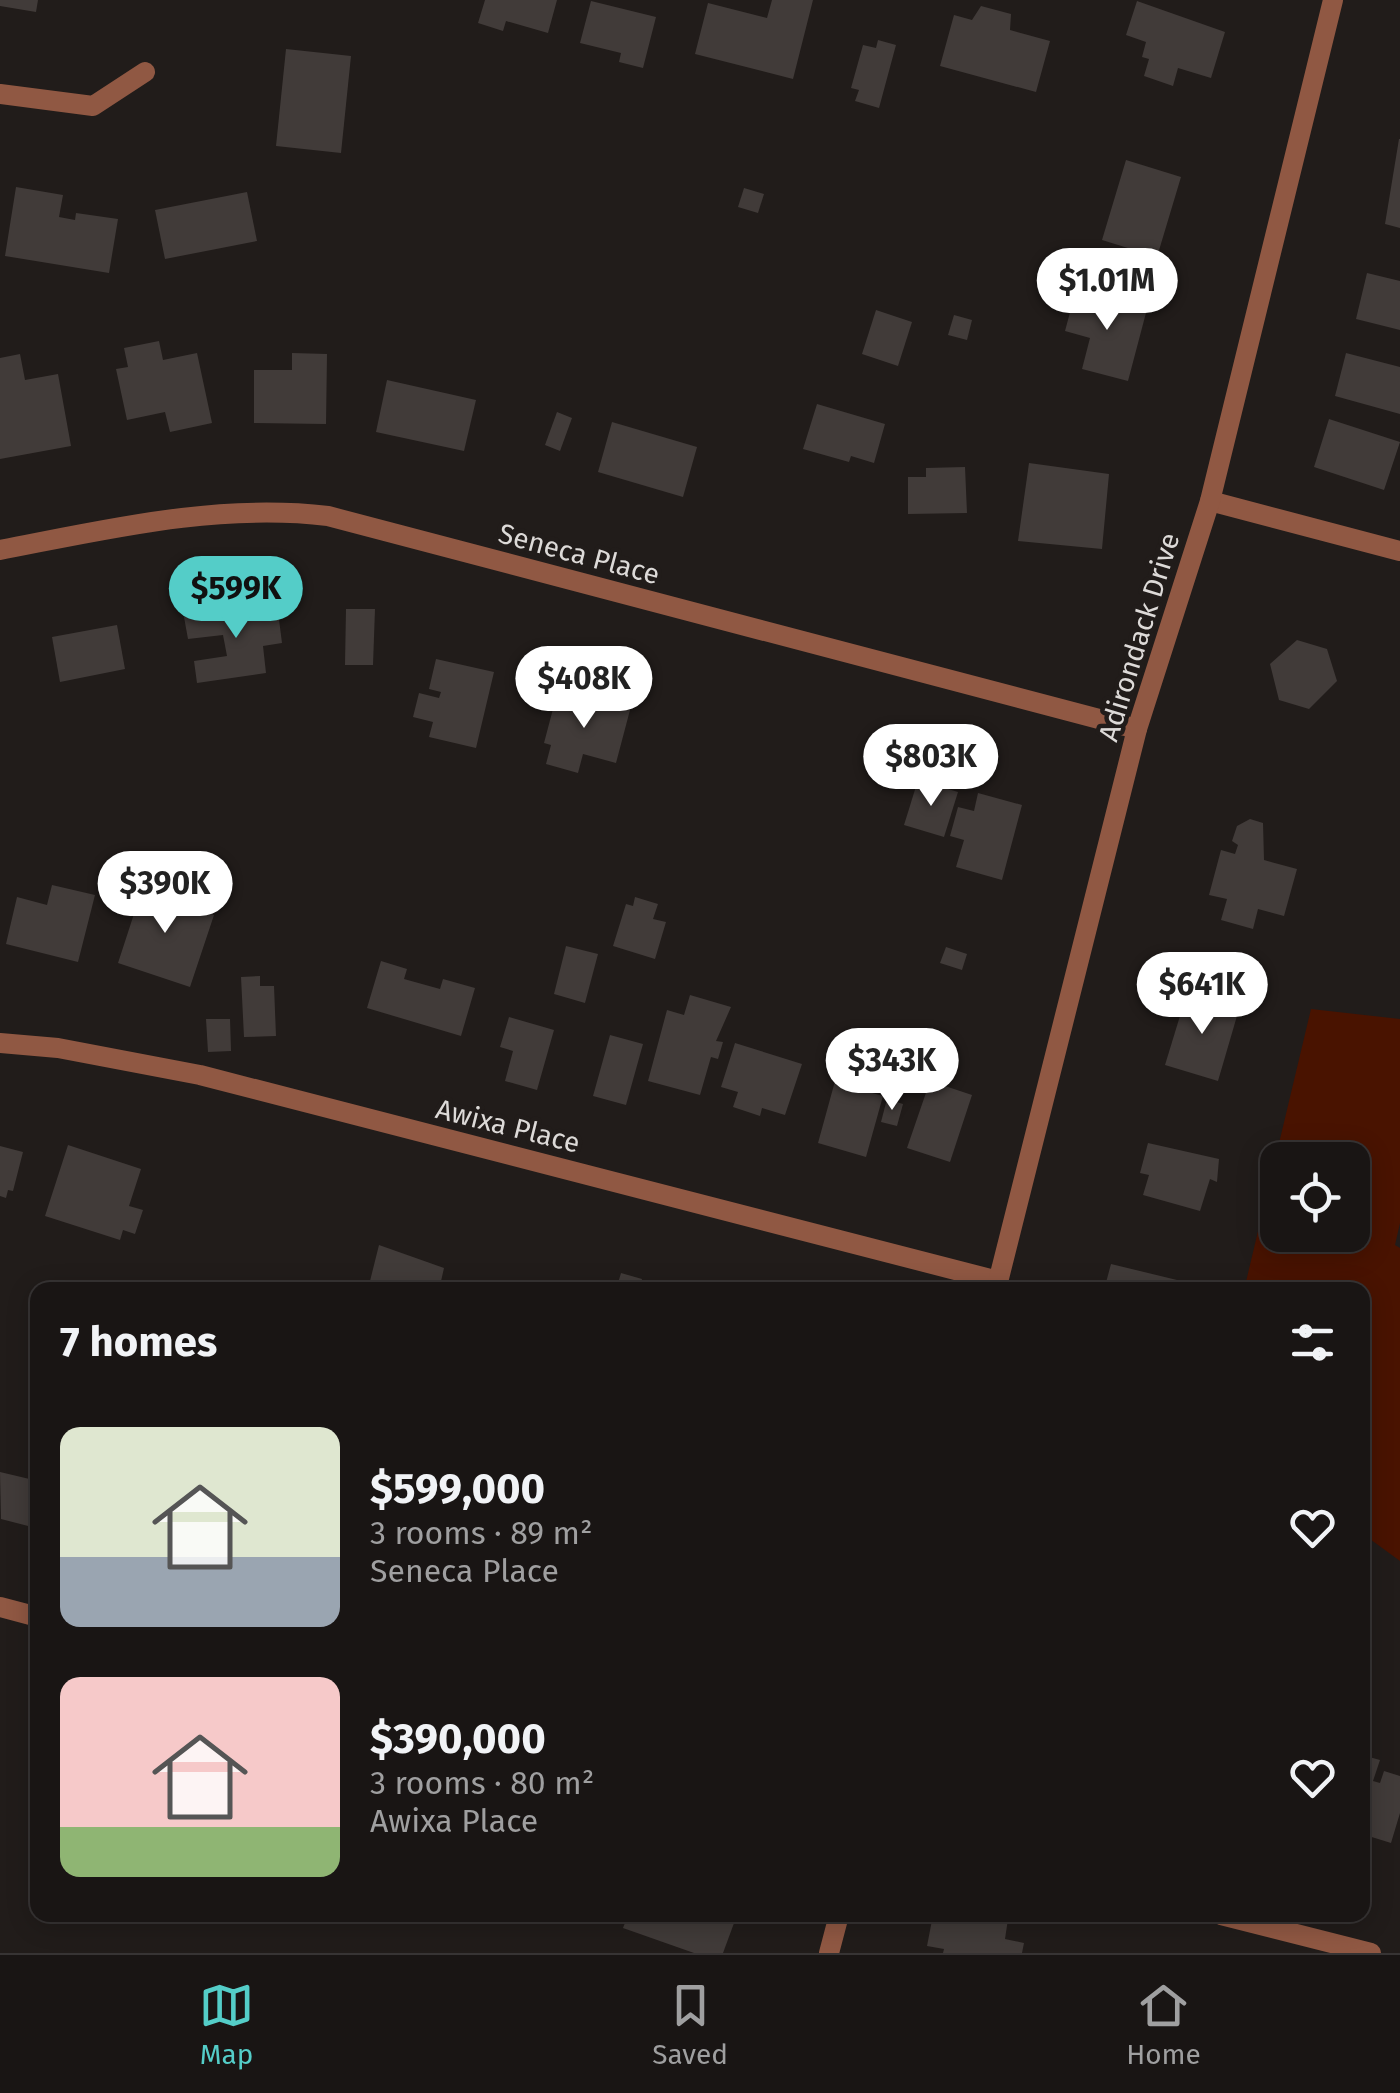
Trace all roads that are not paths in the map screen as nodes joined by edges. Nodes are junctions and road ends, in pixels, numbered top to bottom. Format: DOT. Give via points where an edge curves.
graph roads {
  1 [pos="1333,0"];
  2 [pos="145,72"];
  3 [pos="0,94"];
  4 [pos="1210,500"];
  5 [pos="0,550"];
  6 [pos="1400,551"];
  7 [pos="1137,729"];
  8 [pos="0,1042"];
  9 [pos="986,1282"];
  10 [pos="998,1282"];
  11 [pos="0,1607"];
  12 [pos="30,1614"];
  13 [pos="836,1922"];
  14 [pos="1249,1922"];
  15 [pos="829,1953"];
  16 [pos="1371,1953"];
  1 -- 4 [label="street, Adirondack Drive"];
  2 -- 3 [label="street" via="93,106"];
  4 -- 6 [label="street"];
  4 -- 7 [label="street, Adirondack Drive"];
  5 -- 7 [label="street, Seneca Place" via="187,515 279,510 328,516"];
  7 -- 10 [label="street, Adirondack Drive"];
  8 -- 9 [label="street, Awixa Place" via="200,1075"];
  11 -- 12 [label="street"];
  13 -- 15 [label="street"];
  14 -- 16 [label="street"];
}
